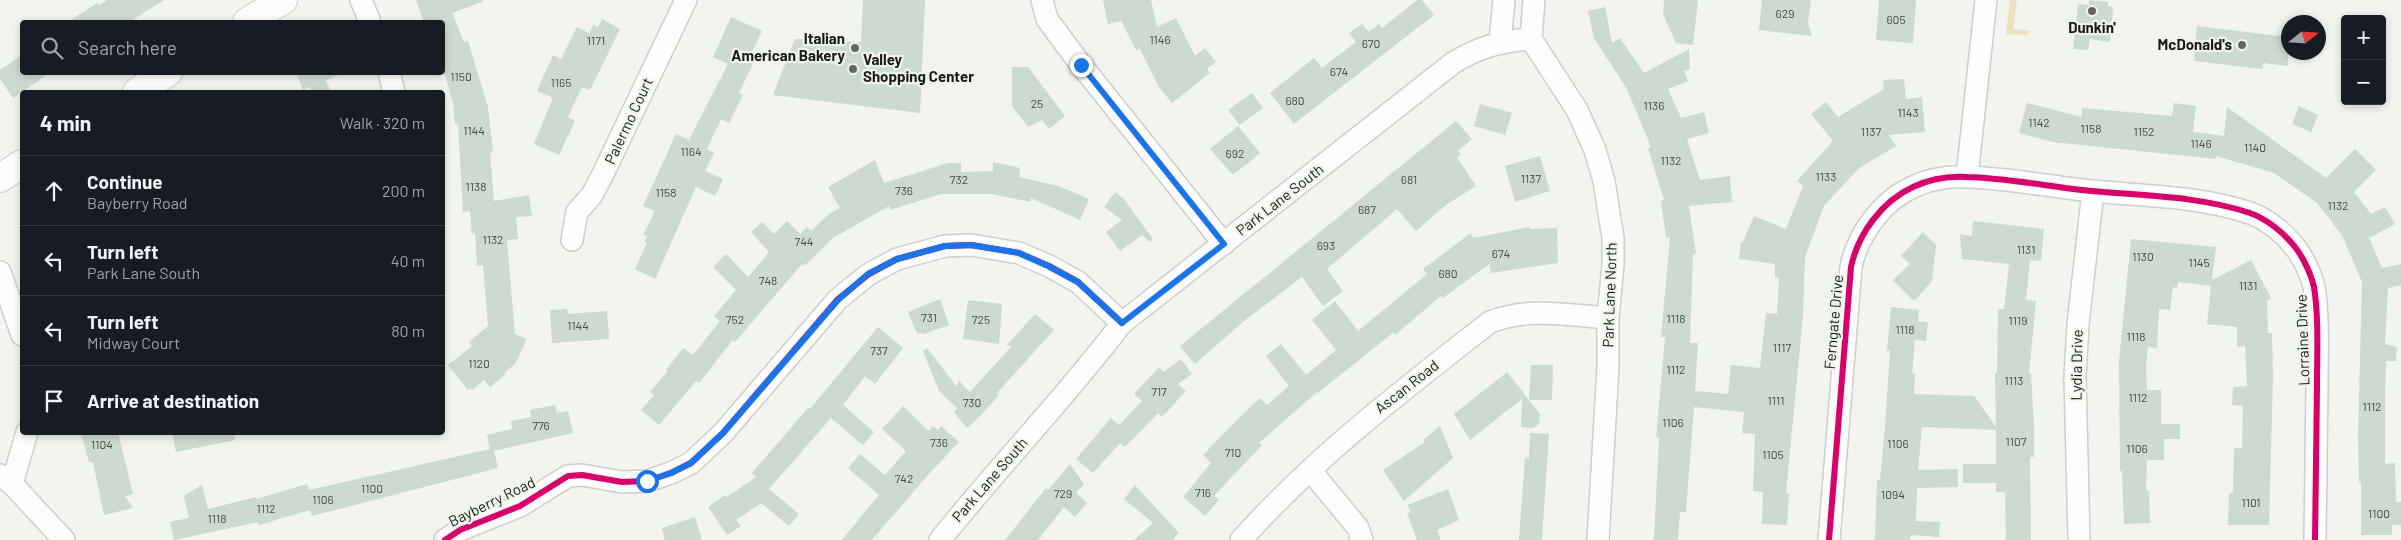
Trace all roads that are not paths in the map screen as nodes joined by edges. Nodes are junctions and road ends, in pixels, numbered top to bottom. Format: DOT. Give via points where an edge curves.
graph roads {
  1 [pos="283,0"];
  2 [pos="362,0"];
  3 [pos="686,0"];
  4 [pos="1042,0"];
  5 [pos="1504,0"];
  6 [pos="1534,0"];
  7 [pos="1986,0"];
  8 [pos="249,20"];
  9 [pos="369,20"];
  10 [pos="1531,39"];
  11 [pos="1500,42"];
  12 [pos="163,75"];
  13 [pos="390,75"];
  14 [pos="140,90"];
  15 [pos="394,90"];
  16 [pos="20,165"];
  17 [pos="1967,177"];
  18 [pos="0,178"];
  19 [pos="2092,191"];
  20 [pos="572,240"];
  21 [pos="1224,244"];
  22 [pos="0,272"];
  23 [pos="1608,318"];
  24 [pos="1122,323"];
  25 [pos="20,329"];
  26 [pos="25,435"];
  27 [pos="1310,470"];
  28 [pos="6,479"];
  29 [pos="64,540"];
  30 [pos="445,540"];
  31 [pos="940,540"];
  32 [pos="1241,540"];
  33 [pos="1362,540"];
  34 [pos="1598,540"];
  35 [pos="1829,540"];
  36 [pos="2079,540"];
  37 [pos="2315,540"];
  1 -- 8 [label="main road"];
  2 -- 9 [label="street"];
  3 -- 20 [label="street, Palermo Court" via="603,174 592,195 577,212"];
  4 -- 21 [label="street" via="1047,19 1081,65"];
  5 -- 11 [label="street"];
  6 -- 10 [label="street"];
  7 -- 17 [label="street"];
  10 -- 11 [label="street, Park Lane South"];
  10 -- 23 [label="street, Park Lane North" via="1577,110 1595,150 1604,181 1613,238"];
  11 -- 21 [label="street, Park Lane South" via="1478,48 1453,62"];
  12 -- 14 [label="main road"];
  13 -- 15 [label="street"];
  16 -- 18 [label="main road"];
  17 -- 19 [label="street, Lorraine Drive"];
  17 -- 35 [label="street, Ferngate Drive" via="1939,178 1913,186 1898,196 1866,229 1854,255"];
  19 -- 36 [label="street, Lydia Drive" via="2075,377"];
  19 -- 37 [label="street, Lorraine Drive" via="2199,200 2252,214 2271,224 2295,247 2314,287 2317,342"];
  21 -- 24 [label="street, Park Lane South"];
  22 -- 25 [label="street"];
  23 -- 27 [label="street, Ascan Road" via="1532,312 1490,322 1353,429"];
  23 -- 34 [label="street, Park Lane North"];
  24 -- 30 [label="street, Bayberry Road" via="1078,282 1019,253 971,245 945,246 897,259 868,274 838,300 723,433 691,463 647,481 622,482 582,475 568,476 520,506 460,530"];
  24 -- 31 [label="street, Park Lane South" via="1086,371"];
  26 -- 28 [label="street"];
  27 -- 32 [label="street, Ascan Road"];
  27 -- 33 [label="street" via="1358,528"];
  28 -- 29 [label="street"];
}
